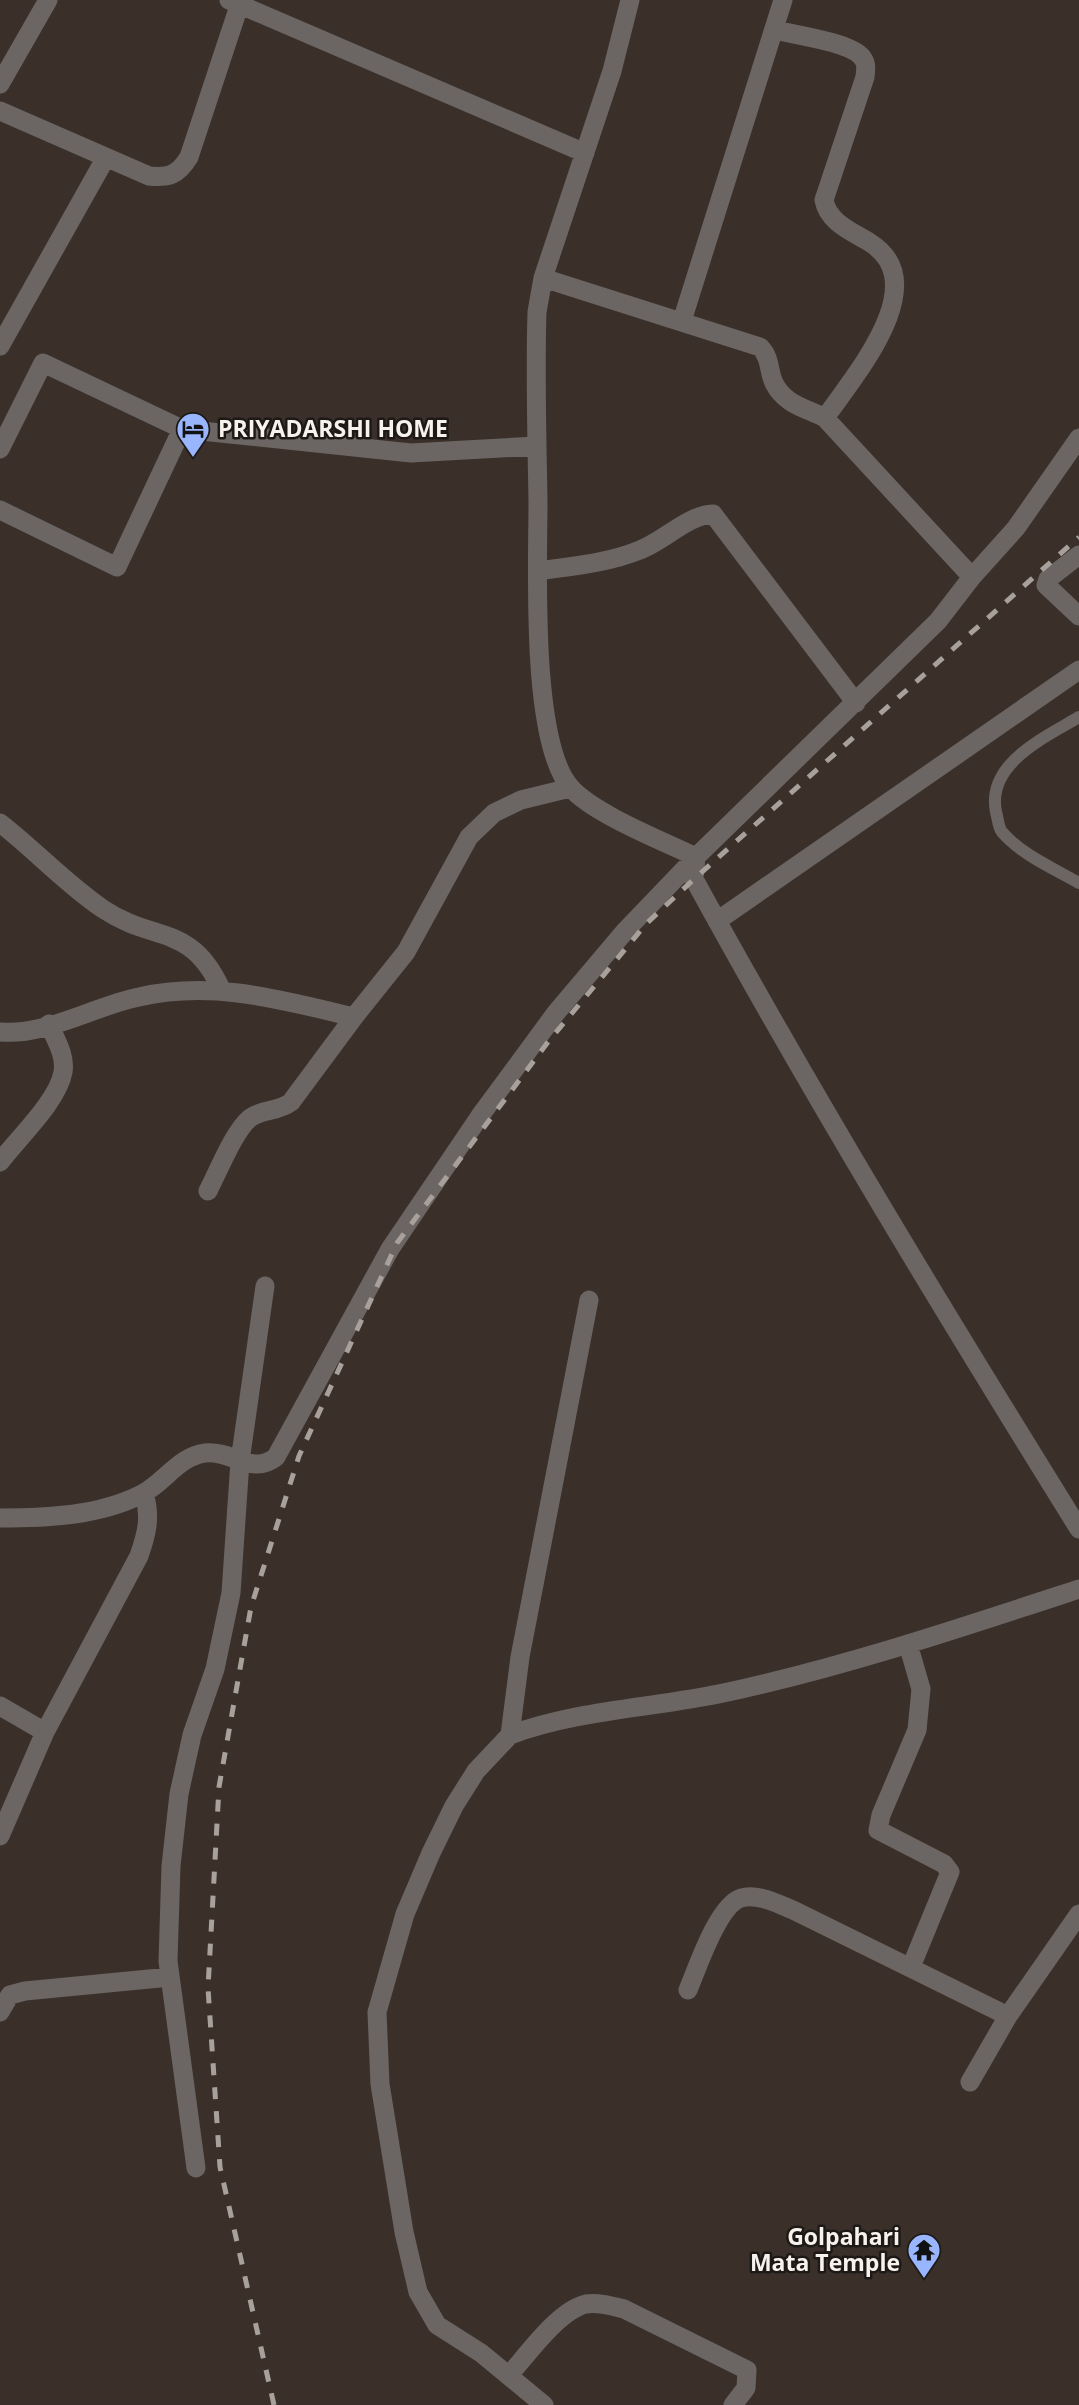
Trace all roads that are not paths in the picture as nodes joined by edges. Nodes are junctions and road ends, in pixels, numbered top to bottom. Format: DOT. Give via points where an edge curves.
graph roads {
  1 [pos="48,0"];
  2 [pos="630,0"];
  3 [pos="783,0"];
  4 [pos="236,2"];
  5 [pos="775,30"];
  6 [pos="0,84"];
  7 [pos="0,111"];
  8 [pos="585,153"];
  9 [pos="105,159"];
  10 [pos="543,278"];
  11 [pos="682,321"];
  12 [pos="0,346"];
  13 [pos="825,418"];
  14 [pos="182,429"];
  15 [pos="1079,438"];
  16 [pos="537,446"];
  17 [pos="0,449"];
  18 [pos="0,510"];
  19 [pos="1079,555"];
  20 [pos="538,571"];
  21 [pos="972,577"];
  22 [pos="1079,616"];
  23 [pos="1079,670"];
  24 [pos="856,703"];
  25 [pos="1079,717"];
  26 [pos="570,788"];
  27 [pos="0,823"];
  28 [pos="696,857"];
  29 [pos="1079,883"];
  30 [pos="717,921"];
  31 [pos="221,989"];
  32 [pos="354,1017"];
  33 [pos="49,1024"];
  34 [pos="0,1032"];
  35 [pos="0,1162"];
  36 [pos="208,1191"];
  37 [pos="265,1286"];
  38 [pos="589,1300"];
  39 [pos="240,1461"];
  40 [pos="144,1493"];
  41 [pos="0,1518"];
  42 [pos="1079,1529"];
  43 [pos="1079,1589"];
  44 [pos="908,1644"];
  45 [pos="0,1706"];
  46 [pos="45,1732"];
  47 [pos="510,1735"];
  48 [pos="0,1836"];
  49 [pos="1079,1914"];
  50 [pos="911,1967"];
  51 [pos="170,1977"];
  52 [pos="688,1990"];
  53 [pos="0,2012"];
  54 [pos="1008,2016"];
  55 [pos="970,2082"];
  56 [pos="196,2168"];
  57 [pos="510,2374"];
  58 [pos="544,2405"];
  59 [pos="733,2405"];
  1 -- 6 [label="street"];
  2 -- 8 [label="street"];
  3 -- 5 [label="street"];
  4 -- 8 [label="street"];
  4 -- 9 [label="street" via="182,170 168,178 149,176"];
  5 -- 11 [label="street"];
  5 -- 13 [label="street" via="847,48 860,54 866,64 824,200 826,212 834,220 876,246 891,267 895,292 882,334"];
  7 -- 9 [label="street"];
  8 -- 10 [label="street"];
  9 -- 12 [label="street"];
  10 -- 11 [label="street"];
  10 -- 16 [label="street" via="537,334"];
  11 -- 13 [label="street" via="760,347 782,394 793,405"];
  13 -- 21 [label="street"];
  14 -- 16 [label="street" via="411,453"];
  14 -- 17 [label="street" via="43,363"];
  14 -- 18 [label="street" via="117,567"];
  15 -- 21 [label="street" via="1016,528"];
  16 -- 20 [label="street"];
  19 -- 22 [label="street" via="1046,584"];
  20 -- 24 [label="street" via="603,562 642,550 713,514"];
  20 -- 26 [label="street" via="542,695 551,748"];
  21 -- 24 [label="street" via="938,621"];
  23 -- 30 [label="street"];
  24 -- 28 [label="street"];
  25 -- 29 [label="lane" via="1022,752 1001,775 994,803 1000,830 1031,856"];
  26 -- 28 [label="street" via="604,811"];
  26 -- 32 [label="street" via="521,800 494,813 469,837 407,952"];
  27 -- 31 [label="street" via="102,908 195,949 210,965"];
  28 -- 30 [label="street" via="694,879"];
  28 -- 39 [label="street" via="555,1014 480,1116 390,1249 276,1457 254,1466"];
  30 -- 42 [label="street" via="843,1145"];
  31 -- 32 [label="street"];
  31 -- 33 [label="street" via="138,997"];
  32 -- 36 [label="street" via="290,1102 244,1124"];
  33 -- 34 [label="street"];
  33 -- 35 [label="street" via="62,1052 64,1070 58,1087"];
  37 -- 39 [label="street"];
  38 -- 47 [label="street" via="520,1657"];
  39 -- 40 [label="street" via="205,1453 188,1459"];
  39 -- 51 [label="street" via="231,1593 215,1669 192,1735 179,1794 171,1866"];
  40 -- 41 [label="street" via="80,1513"];
  40 -- 46 [label="street" via="148,1527 139,1556"];
  43 -- 44 [label="street"];
  44 -- 47 [label="street" via="728,1692 545,1722"];
  44 -- 50 [label="street" via="921,1689 917,1730 877,1830 950,1871"];
  45 -- 46 [label="street"];
  46 -- 48 [label="street"];
  47 -- 57 [label="street" via="476,1772 436,1841 405,1914 377,2012 380,2084 418,2292 437,2325"];
  49 -- 54 [label="street"];
  50 -- 52 [label="street" via="793,1910 761,1898 741,1898 719,1920"];
  50 -- 54 [label="street"];
  51 -- 53 [label="street" via="25,1991 10,1995"];
  51 -- 56 [label="street"];
  54 -- 55 [label="street"];
  57 -- 58 [label="street"];
  57 -- 59 [label="street" via="567,2313 586,2304 604,2304 624,2309 747,2370 746,2388"];
}
